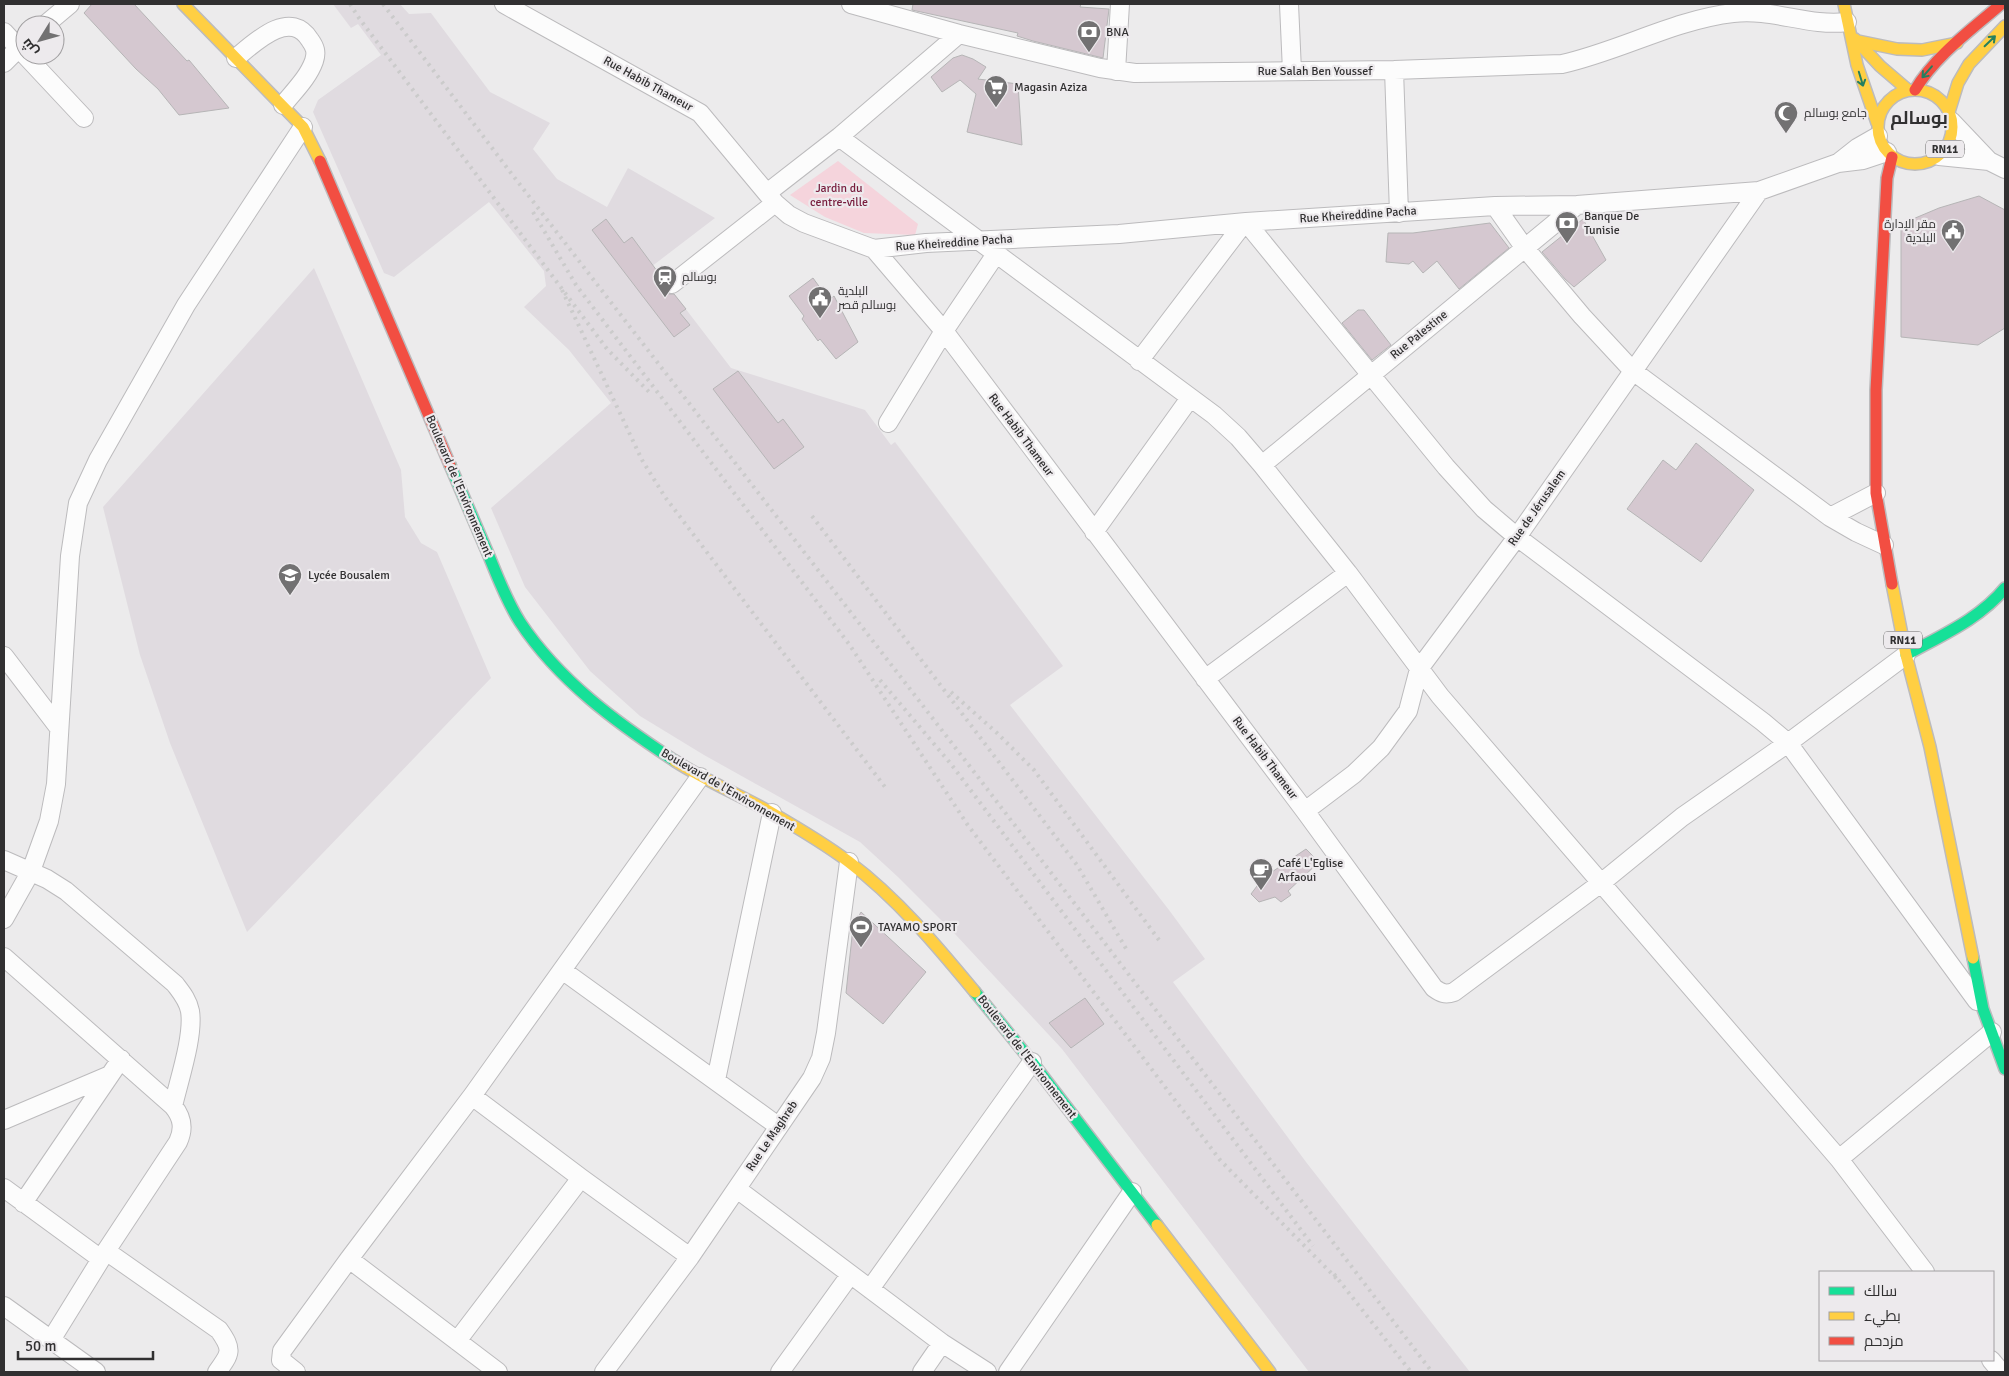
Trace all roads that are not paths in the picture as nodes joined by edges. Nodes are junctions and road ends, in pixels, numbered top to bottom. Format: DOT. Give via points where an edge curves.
graph roads {
  1 [pos="70,4"];
  2 [pos="183,4"];
  3 [pos="504,4"];
  4 [pos="851,4"];
  5 [pos="1120,4"];
  6 [pos="1289,4"];
  7 [pos="1844,4"];
  8 [pos="2001,4"];
  9 [pos="57,15"];
  10 [pos="2005,26"];
  11 [pos="1848,27"];
  12 [pos="4,32"];
  13 [pos="959,34"];
  14 [pos="1858,41"];
  15 [pos="15,42"];
  16 [pos="1957,43"];
  17 [pos="15,55"];
  18 [pos="236,58"];
  19 [pos="4,63"];
  20 [pos="36,65"];
  21 [pos="1394,70"];
  22 [pos="1116,71"];
  23 [pos="1292,71"];
  24 [pos="1911,90"];
  25 [pos="283,105"];
  26 [pos="1950,116"];
  27 [pos="84,118"];
  28 [pos="303,127"];
  29 [pos="1878,130"];
  30 [pos="839,137"];
  31 [pos="1889,154"];
  32 [pos="1939,156"];
  33 [pos="1989,161"];
  34 [pos="1838,163"];
  35 [pos="2005,169"];
  36 [pos="1897,187"];
  37 [pos="1759,190"];
  38 [pos="771,198"];
  39 [pos="1886,203"];
  40 [pos="1577,205"];
  41 [pos="1495,206"];
  42 [pos="1400,213"];
  43 [pos="1244,222"];
  44 [pos="978,240"];
  45 [pos="1524,247"];
  46 [pos="874,249"];
  47 [pos="996,254"];
  48 [pos="672,284"];
  49 [pos="944,331"];
  50 [pos="1139,361"];
  51 [pos="1633,371"];
  52 [pos="1370,375"];
  53 [pos="1190,398"];
  54 [pos="888,423"];
  55 [pos="1262,464"];
  56 [pos="1876,493"];
  57 [pos="1830,517"];
  58 [pos="1094,532"];
  59 [pos="1517,537"];
  60 [pos="1884,544"];
  61 [pos="1348,574"];
  62 [pos="2005,588"];
  63 [pos="1906,655"];
  64 [pos="4,656"];
  65 [pos="1419,669"];
  66 [pos="1205,679"];
  67 [pos="59,728"];
  68 [pos="1788,743"];
  69 [pos="700,778"];
  70 [pos="1305,811"];
  71 [pos="772,813"];
  72 [pos="4,860"];
  73 [pos="849,862"];
  74 [pos="31,871"];
  75 [pos="1601,882"];
  76 [pos="4,919"];
  77 [pos="4,957"];
  78 [pos="562,970"];
  79 [pos="1983,1009"];
  80 [pos="1997,1034"];
  81 [pos="121,1059"];
  82 [pos="1032,1062"];
  83 [pos="2005,1068"];
  84 [pos="110,1075"];
  85 [pos="716,1080"];
  86 [pos="472,1096"];
  87 [pos="173,1106"];
  88 [pos="4,1120"];
  89 [pos="778,1126"];
  90 [pos="1839,1159"];
  91 [pos="581,1178"];
  92 [pos="4,1188"];
  93 [pos="737,1189"];
  94 [pos="1132,1192"];
  95 [pos="23,1203"];
  96 [pos="104,1255"];
  97 [pos="690,1257"];
  98 [pos="349,1259"];
  99 [pos="1924,1271"];
  100 [pos="850,1275"];
  101 [pos="870,1289"];
  102 [pos="4,1306"];
  103 [pos="51,1340"];
  104 [pos="457,1341"];
  105 [pos="942,1343"];
  106 [pos="1993,1361"];
  107 [pos="93,1371"];
  108 [pos="217,1372"];
  109 [pos="296,1372"];
  110 [pos="498,1372"];
  111 [pos="604,1372"];
  112 [pos="780,1372"];
  113 [pos="922,1372"];
  114 [pos="987,1372"];
  115 [pos="1008,1372"];
  116 [pos="1270,1372"];
  117 [pos="2001,1372"];
  1 -- 9 [label="street"];
  2 -- 18 [label="street, Boulevard de l'Environnement"];
  3 -- 38 [label="street, Rue Habib Thameur" via="700,113"];
  4 -- 13 [label="street, Rue Salah Ben Youssef"];
  5 -- 22 [label="street"];
  6 -- 23 [label="street"];
  7 -- 11 [label="street"];
  8 -- 16 [label="street"];
  26 -- 10 [label="street, one-way" via="1960,79 1969,64"];
  11 -- 14 [label="street"];
  11 -- 21 [label="street, Rue Salah Ben Youssef" via="1759,12 1734,12 1694,21 1562,64"];
  11 -- 29 [label="street, one-way" via="1859,74"];
  12 -- 15 [label="street"];
  13 -- 22 [label="street, Rue Salah Ben Youssef"];
  13 -- 30 [label="street"];
  14 -- 16 [label="street" via="1922,50"];
  14 -- 24 [label="street" via="1880,66"];
  16 -- 24 [label="street, one-way"];
  17 -- 19 [label="street"];
  18 -- 25 [label="street, Boulevard de l'Environnement"];
  18 -- 25 [label="street" via="275,29 292,26 306,32 316,48 314,60 307,75"];
  20 -- 27 [label="street"];
  21 -- 23 [label="street, Rue Salah Ben Youssef"];
  21 -- 42 [label="street"];
  22 -- 23 [label="street, Rue Salah Ben Youssef"];
  24 -- 26 [label="street" via="1929,92 1941,100"];
  24 -- 29 [label="street" via="1890,98 1884,105"];
  25 -- 28 [label="street, Boulevard de l'Environnement"];
  26 -- 32 [label="street, RN11" via="1952,134"];
  26 -- 33 [label="street"];
  28 -- 67 [label="street" via="186,305 86,482 73,529"];
  28 -- 69 [label="street, Boulevard de l'Environnement" via="503,590 520,621 543,652 605,713"];
  29 -- 31 [label="street"];
  29 -- 34 [label="street"];
  30 -- 38 [label="street"];
  30 -- 44 [label="street"];
  31 -- 32 [label="street, RN11" via="1910,168"];
  31 -- 34 [label="street"];
  31 -- 39 [label="street, RN11"];
  32 -- 33 [label="street"];
  33 -- 35 [label="street"];
  34 -- 37 [label="street, Rue Kheireddine Pacha"];
  36 -- 39 [label="street"];
  37 -- 40 [label="street, Rue Kheireddine Pacha"];
  37 -- 51 [label="street, Rue de Jérusalem"];
  38 -- 46 [label="street, Rue Habib Thameur" via="789,215 804,223"];
  38 -- 48 [label="street"];
  39 -- 56 [label="street, RN11" via="1876,390"];
  40 -- 41 [label="street, Rue Kheireddine Pacha"];
  40 -- 45 [label="street, Rue Palestine"];
  41 -- 42 [label="street, Rue Kheireddine Pacha"];
  41 -- 45 [label="street"];
  42 -- 43 [label="street, Rue Kheireddine Pacha"];
  43 -- 44 [label="street, Rue Kheireddine Pacha" via="1119,234"];
  43 -- 50 [label="street"];
  43 -- 52 [label="street"];
  44 -- 46 [label="street, Rue Kheireddine Pacha"];
  44 -- 47 [label="street"];
  45 -- 51 [label="street"];
  45 -- 52 [label="street, Rue Palestine"];
  46 -- 49 [label="street, Rue Habib Thameur"];
  47 -- 49 [label="street"];
  47 -- 50 [label="street"];
  49 -- 54 [label="street"];
  49 -- 58 [label="street, Rue Habib Thameur"];
  50 -- 53 [label="street"];
  51 -- 57 [label="street"];
  51 -- 59 [label="street, Rue de Jérusalem"];
  52 -- 55 [label="street, Rue Palestine"];
  52 -- 59 [label="street" via="1484,509"];
  53 -- 55 [label="street" via="1214,415"];
  53 -- 58 [label="street"];
  55 -- 61 [label="street"];
  56 -- 57 [label="street"];
  56 -- 60 [label="street, RN11"];
  57 -- 60 [label="street"];
  58 -- 66 [label="street, Rue Habib Thameur"];
  59 -- 65 [label="street, Rue de Jérusalem"];
  59 -- 68 [label="street"];
  60 -- 63 [label="street, RN11"];
  61 -- 65 [label="street"];
  61 -- 66 [label="street"];
  62 -- 63 [label="street" via="1985,609"];
  63 -- 68 [label="street"];
  63 -- 79 [label="street, RN11" via="1930,747"];
  64 -- 67 [label="street"];
  65 -- 70 [label="street, Rue de Jérusalem" via="1408,711 1381,748 1354,774"];
  65 -- 75 [label="street"];
  66 -- 70 [label="street, Rue Habib Thameur"];
  67 -- 74 [label="street" via="56,784 48,821"];
  68 -- 75 [label="street" via="1682,817"];
  68 -- 79 [label="street"];
  69 -- 71 [label="street, Boulevard de l'Environnement"];
  69 -- 78 [label="street"];
  70 -- 75 [label="street, Rue Habib Thameur" via="1434,988 1441,993 1454,992"];
  71 -- 73 [label="street, Boulevard de l'Environnement"];
  71 -- 85 [label="street"];
  72 -- 74 [label="street"];
  73 -- 82 [label="street, Boulevard de l'Environnement" via="939,948"];
  73 -- 89 [label="street, Rue Le Maghreb" via="821,1058 812,1078"];
  74 -- 76 [label="street"];
  74 -- 87 [label="street" via="66,891 175,984 186,998 190,1030"];
  75 -- 90 [label="street"];
  77 -- 81 [label="street"];
  78 -- 85 [label="street"];
  78 -- 86 [label="street"];
  79 -- 80 [label="street, RN11"];
  80 -- 83 [label="street, RN11"];
  80 -- 90 [label="street"];
  81 -- 84 [label="street"];
  81 -- 87 [label="street"];
  82 -- 94 [label="street, Boulevard de l'Environnement"];
  82 -- 101 [label="street"];
  84 -- 88 [label="street"];
  84 -- 95 [label="street"];
  85 -- 89 [label="street"];
  86 -- 91 [label="street"];
  86 -- 98 [label="street"];
  87 -- 96 [label="street" via="179,1114 182,1132"];
  89 -- 93 [label="street, Rue Le Maghreb"];
  90 -- 99 [label="street"];
  91 -- 97 [label="street"];
  91 -- 104 [label="street"];
  92 -- 95 [label="street"];
  93 -- 97 [label="street, Rue Le Maghreb"];
  93 -- 100 [label="street"];
  94 -- 115 [label="street"];
  94 -- 116 [label="street, Boulevard de l'Environnement"];
  95 -- 96 [label="street"];
  96 -- 103 [label="street"];
  96 -- 108 [label="street" via="219,1330 230,1349 229,1356"];
  97 -- 111 [label="street, Rue Le Maghreb"];
  98 -- 104 [label="street"];
  98 -- 109 [label="street" via="282,1351 281,1360"];
  100 -- 101 [label="street"];
  100 -- 112 [label="street"];
  101 -- 105 [label="street"];
  102 -- 103 [label="street"];
  103 -- 107 [label="street"];
  104 -- 110 [label="street"];
  105 -- 113 [label="street"];
  105 -- 114 [label="street"];
  106 -- 117 [label="street"];
}
